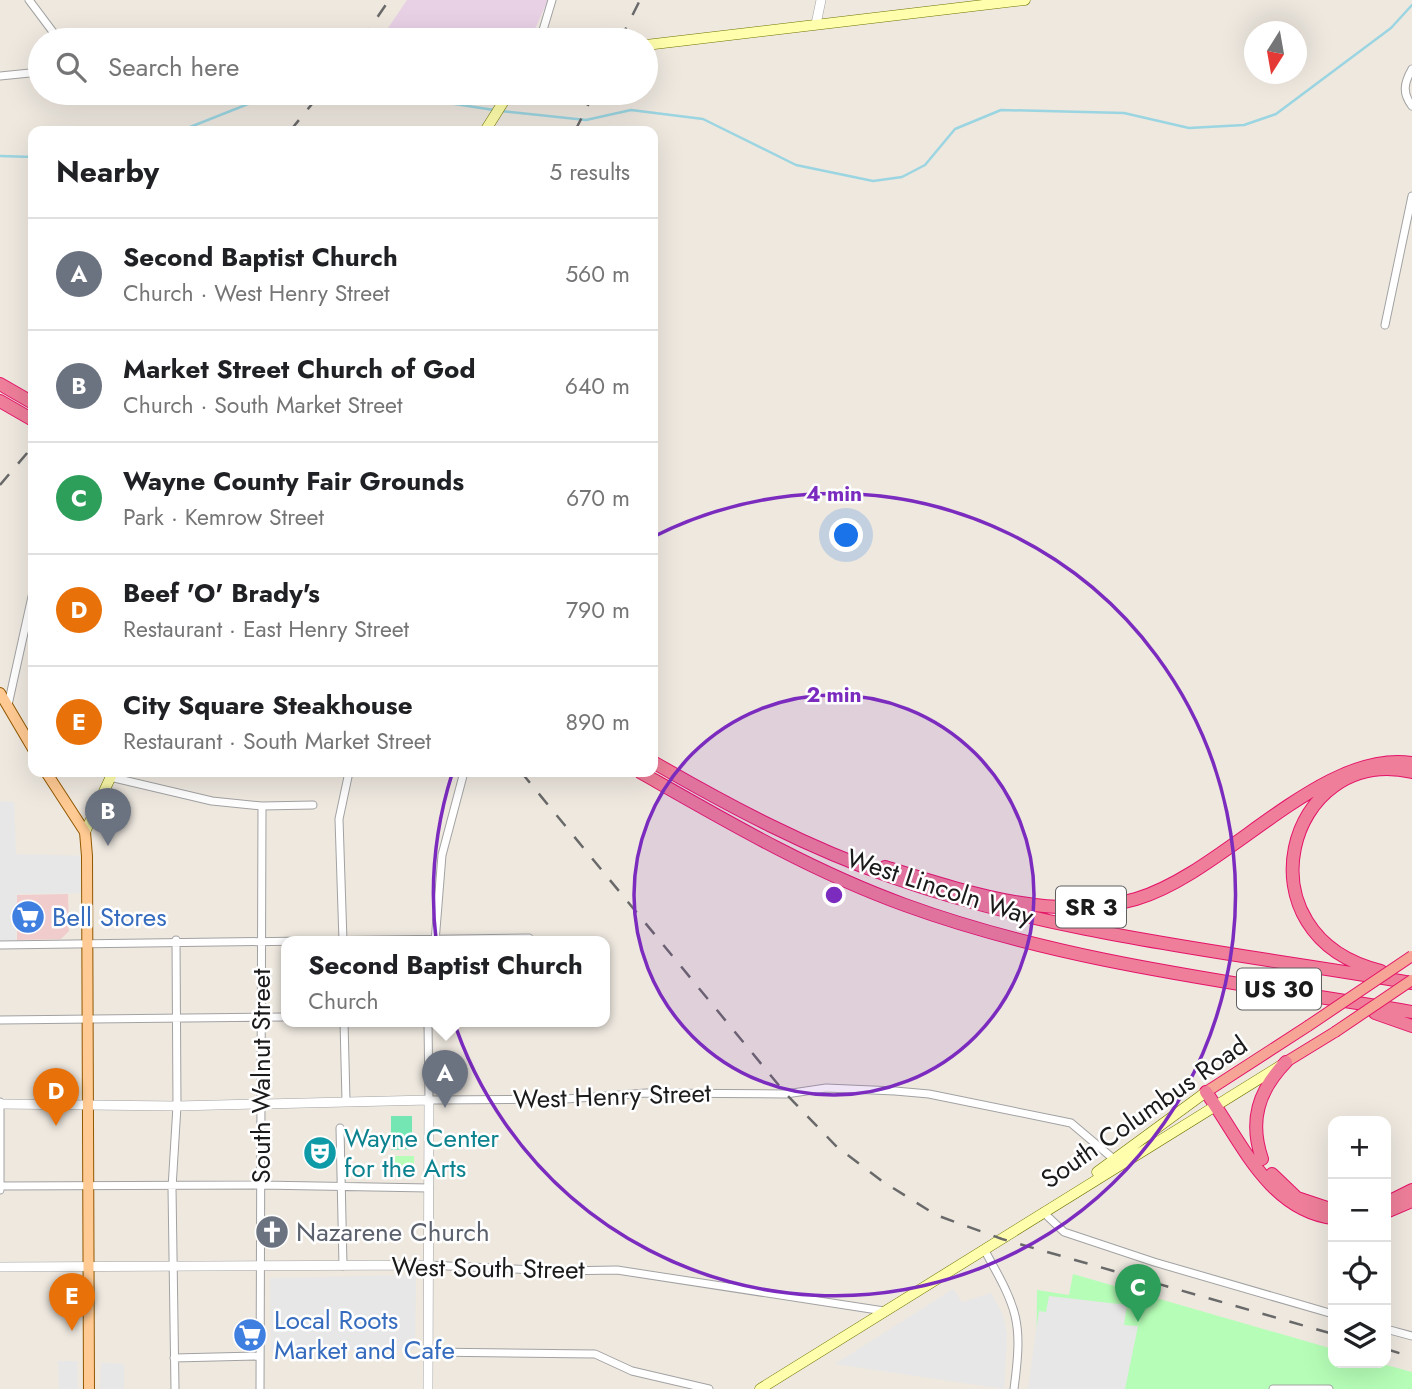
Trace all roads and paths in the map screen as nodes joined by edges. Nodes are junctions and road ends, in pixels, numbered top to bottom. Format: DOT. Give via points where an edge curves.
graph roads {
  1 [pos="29,0"];
  2 [pos="552,0"];
  3 [pos="821,0"];
  4 [pos="1025,0"];
  5 [pos="816,24"];
  6 [pos="50,28"];
  7 [pos="544,28"];
  8 [pos="658,44"];
  9 [pos="1412,69"];
  10 [pos="28,73"];
  11 [pos="0,76"];
  12 [pos="501,105"];
  13 [pos="1412,106"];
  14 [pos="488,126"];
  15 [pos="1412,196"];
  16 [pos="1385,325"];
  17 [pos="0,384"];
  18 [pos="28,400"];
  19 [pos="0,401"];
  20 [pos="0,409"];
  21 [pos="28,417"];
  22 [pos="28,425"];
  23 [pos="28,615"];
  24 [pos="0,693"];
  25 [pos="8,705"];
  26 [pos="28,740"];
  27 [pos="1412,763"];
  28 [pos="658,765"];
  29 [pos="1412,772"];
  30 [pos="49,777"];
  31 [pos="111,777"];
  32 [pos="123,777"];
  33 [pos="348,777"];
  34 [pos="463,777"];
  35 [pos="649,777"];
  36 [pos="313,805"];
  37 [pos="262,806"];
  38 [pos="746,813"];
  39 [pos="85,832"];
  40 [pos="343,936"];
  41 [pos="435,936"];
  42 [pos="176,940"];
  43 [pos="262,940"];
  44 [pos="281,940"];
  45 [pos="89,943"];
  46 [pos="0,944"];
  47 [pos="1412,956"];
  48 [pos="1145,965"];
  49 [pos="1412,980"];
  50 [pos="1412,1012"];
  51 [pos="260,1017"];
  52 [pos="281,1017"];
  53 [pos="89,1018"];
  54 [pos="174,1018"];
  55 [pos="0,1020"];
  56 [pos="1412,1026"];
  57 [pos="344,1027"];
  58 [pos="428,1027"];
  59 [pos="1286,1062"];
  60 [pos="1209,1090"];
  61 [pos="429,1100"];
  62 [pos="346,1101"];
  63 [pos="0,1103"];
  64 [pos="1219,1104"];
  65 [pos="86,1105"];
  66 [pos="260,1105"];
  67 [pos="177,1106"];
  68 [pos="341,1128"];
  69 [pos="1262,1159"];
  70 [pos="1117,1162"];
  71 [pos="261,1185"];
  72 [pos="341,1186"];
  73 [pos="88,1187"];
  74 [pos="0,1188"];
  75 [pos="172,1188"];
  76 [pos="429,1188"];
  77 [pos="1412,1190"];
  78 [pos="1391,1200"];
  79 [pos="1412,1200"];
  80 [pos="1328,1209"];
  81 [pos="1391,1210"];
  82 [pos="1043,1212"];
  83 [pos="1328,1217"];
  84 [pos="985,1251"];
  85 [pos="426,1265"];
  86 [pos="173,1266"];
  87 [pos="260,1266"];
  88 [pos="343,1266"];
  89 [pos="0,1267"];
  90 [pos="89,1268"];
  91 [pos="884,1311"];
  92 [pos="1328,1313"];
  93 [pos="1391,1330"];
  94 [pos="1412,1336"];
  95 [pos="427,1352"];
  96 [pos="260,1356"];
  97 [pos="174,1358"];
  98 [pos="1297,1388"];
  99 [pos="89,1389"];
  100 [pos="175,1389"];
  101 [pos="260,1389"];
  102 [pos="428,1389"];
  103 [pos="709,1389"];
  104 [pos="760,1389"];
  105 [pos="1014,1389"];
  106 [pos="1273,1389"];
  107 [pos="1329,1389"];
  1 -- 6 [label="street"];
  2 -- 7 [label="street"];
  3 -- 5 [label="street"];
  4 -- 5 [label="main road"];
  5 -- 8 [label="main road"];
  9 -- 13 [label="street" via="1404,84"];
  10 -- 11 [label="street"];
  12 -- 14 [label="main road"];
  15 -- 16 [label="street"];
  17 -- 18 [label="highway"];
  19 -- 21 [label="highway"];
  20 -- 22 [label="highway"];
  23 -- 25 [label="street"];
  24 -- 25 [label="main road"];
  25 -- 26 [label="main road"];
  27 -- 38 [label="highway, SR 3" via="1374,762 1345,772 1172,883 1137,899 1096,907 1036,904 943,883 860,859"];
  28 -- 38 [label="highway, West Lincoln Way / US 30"];
  29 -- 49 [label="highway" via="1366,773 1328,793 1299,832 1292,875 1304,918 1324,943 1374,969"];
  30 -- 39 [label="main road"];
  31 -- 39 [label="main road"];
  32 -- 37 [label="street" via="212,801"];
  33 -- 40 [label="street" via="339,819"];
  34 -- 41 [label="street" via="442,855"];
  35 -- 48 [label="highway, West Lincoln Way / US 30" via="772,846 885,898 1018,939"];
  36 -- 37 [label="street"];
  37 -- 43 [label="street, South Walnut Street"];
  38 -- 49 [label="highway, West Lincoln Way / US 30" via="879,873 1003,910"];
  39 -- 45 [label="main road"];
  42 -- 43 [label="street"];
  42 -- 45 [label="street"];
  42 -- 54 [label="street"];
  43 -- 44 [label="street"];
  43 -- 51 [label="street, South Walnut Street"];
  45 -- 46 [label="street"];
  45 -- 53 [label="main road"];
  47 -- 60 [label="highway, South Columbus Road, bridge"];
  48 -- 50 [label="highway, West Lincoln Way / US 30"];
  48 -- 56 [label="highway" via="1180,978 1371,1012"];
  49 -- 59 [label="highway, South Columbus Road, bridge"];
  51 -- 52 [label="street"];
  51 -- 54 [label="street"];
  51 -- 66 [label="street, South Walnut Street"];
  53 -- 54 [label="street"];
  53 -- 55 [label="street"];
  53 -- 65 [label="main road"];
  54 -- 67 [label="street"];
  57 -- 62 [label="street"];
  58 -- 61 [label="street"];
  59 -- 64 [label="main road, South Columbus Road"];
  59 -- 69 [label="highway" via="1269,1079 1258,1103 1255,1133"];
  60 -- 64 [label="highway"];
  60 -- 70 [label="main road, South Columbus Road"];
  61 -- 62 [label="street, West Henry Street"];
  61 -- 70 [label="street, West Henry Street" via="786,1094 826,1088 929,1094 1071,1123"];
  61 -- 76 [label="street"];
  62 -- 66 [label="street, West Henry Street"];
  63 -- 65 [label="street, West Henry Street"];
  63 -- 74 [label="street"];
  64 -- 69 [label="highway"];
  64 -- 70 [label="main road, South Columbus Road"];
  64 -- 83 [label="highway" via="1276,1192 1299,1208"];
  65 -- 67 [label="street, West Henry Street"];
  65 -- 73 [label="main road"];
  66 -- 67 [label="street, West Henry Street"];
  66 -- 71 [label="street, South Walnut Street"];
  67 -- 75 [label="street"];
  68 -- 72 [label="street"];
  69 -- 80 [label="highway" via="1289,1191"];
  70 -- 82 [label="main road, South Columbus Road"];
  71 -- 72 [label="street"];
  71 -- 75 [label="street"];
  71 -- 87 [label="street, South Walnut Street"];
  72 -- 76 [label="street"];
  72 -- 88 [label="street"];
  73 -- 74 [label="street"];
  73 -- 75 [label="street"];
  73 -- 90 [label="main road"];
  75 -- 86 [label="street"];
  76 -- 85 [label="street"];
  77 -- 78 [label="highway"];
  79 -- 81 [label="highway"];
  82 -- 84 [label="main road, South Columbus Road"];
  82 -- 92 [label="street" via="1064,1232"];
  84 -- 91 [label="main road, South Columbus Road"];
  84 -- 105 [label="street" via="1016,1308 1019,1347"];
  85 -- 88 [label="street, West South Street"];
  85 -- 91 [label="street, West South Street" via="617,1270"];
  85 -- 95 [label="street"];
  86 -- 87 [label="street, West South Street"];
  86 -- 90 [label="street, West South Street"];
  86 -- 97 [label="street"];
  87 -- 88 [label="street, West South Street"];
  87 -- 96 [label="street, South Walnut Street"];
  89 -- 90 [label="street, West South Street"];
  90 -- 99 [label="main road"];
  91 -- 104 [label="main road, South Columbus Road"];
  93 -- 94 [label="street"];
  95 -- 102 [label="street"];
  95 -- 103 [label="street" via="594,1354 632,1371"];
  96 -- 97 [label="street"];
  96 -- 101 [label="street, South Walnut Street"];
  97 -- 100 [label="street"];
  98 -- 106 [label="street"];
  98 -- 107 [label="street"];
}
